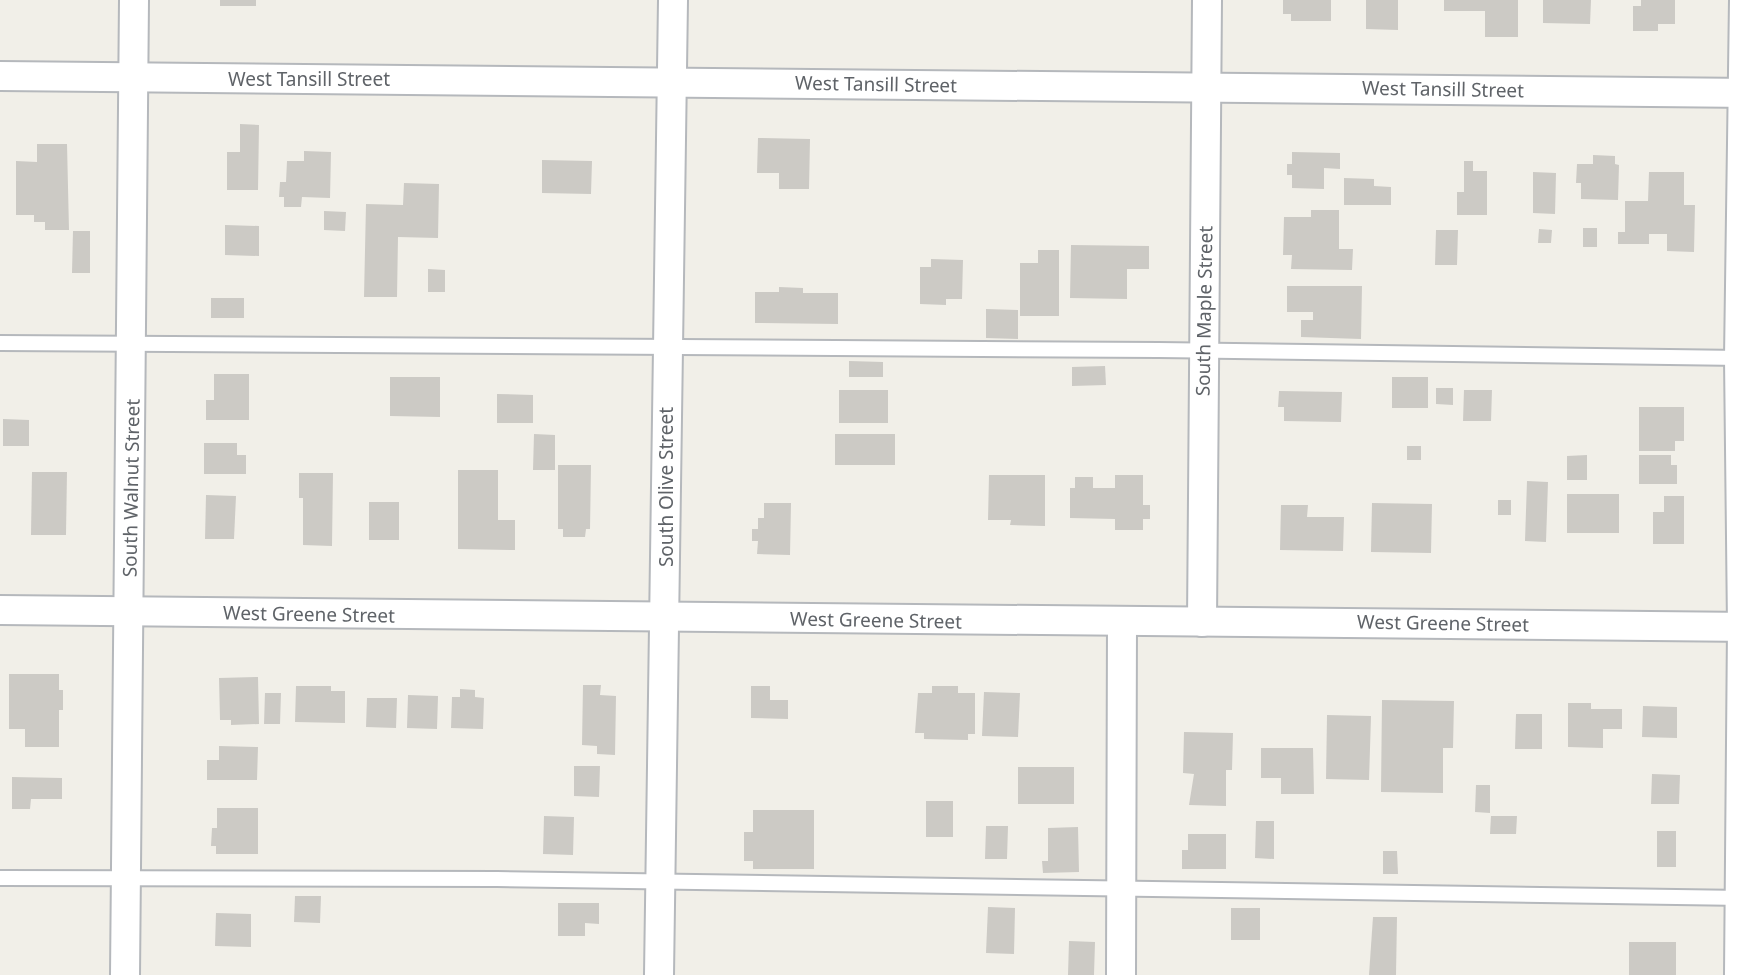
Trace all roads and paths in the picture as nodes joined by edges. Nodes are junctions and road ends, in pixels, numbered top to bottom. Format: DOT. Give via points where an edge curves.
graph roads {
  1 [pos="134,0"];
  2 [pos="673,0"];
  3 [pos="1207,0"];
  4 [pos="1744,0"];
  5 [pos="0,76"];
  6 [pos="134,77"];
  7 [pos="673,82"];
  8 [pos="1207,87"];
  9 [pos="1747,93"];
  10 [pos="0,343"];
  11 [pos="132,345"];
  12 [pos="667,349"];
  13 [pos="1204,352"];
  14 [pos="1745,358"];
  15 [pos="0,610"];
  16 [pos="129,611"];
  17 [pos="665,617"];
  18 [pos="1122,622"];
  19 [pos="1202,622"];
  20 [pos="1747,627"];
  21 [pos="125,877"];
  22 [pos="0,878"];
  23 [pos="661,883"];
  24 [pos="1121,888"];
  25 [pos="1746,898"];
  26 [pos="125,975"];
  27 [pos="659,975"];
  28 [pos="1121,975"];
  29 [pos="1739,975"];
  1 -- 6 [label="street, South Walnut Street"];
  2 -- 7 [label="street, South Olive Street"];
  3 -- 8 [label="street, South Maple Street"];
  4 -- 9 [label="street"];
  5 -- 6 [label="street, West Tansill Street"];
  6 -- 7 [label="street, West Tansill Street"];
  6 -- 11 [label="street, South Walnut Street"];
  7 -- 8 [label="street, West Tansill Street"];
  7 -- 12 [label="street, South Olive Street"];
  8 -- 9 [label="street, West Tansill Street"];
  8 -- 13 [label="street, South Maple Street"];
  9 -- 14 [label="street"];
  10 -- 11 [label="lane"];
  11 -- 12 [label="lane"];
  11 -- 16 [label="street, South Walnut Street"];
  12 -- 13 [label="lane"];
  12 -- 17 [label="street, South Olive Street"];
  13 -- 14 [label="lane"];
  13 -- 19 [label="street, South Maple Street"];
  14 -- 20 [label="street"];
  15 -- 16 [label="street, West Greene Street"];
  16 -- 17 [label="street, West Greene Street"];
  16 -- 21 [label="street, South Walnut Street"];
  17 -- 18 [label="street, West Greene Street"];
  17 -- 23 [label="street, South Olive Street"];
  18 -- 19 [label="street, West Greene Street"];
  18 -- 24 [label="street"];
  19 -- 20 [label="street, West Greene Street"];
  20 -- 25 [label="street"];
  21 -- 22 [label="lane"];
  21 -- 23 [label="lane"];
  21 -- 26 [label="street, South Walnut Street"];
  23 -- 24 [label="lane"];
  23 -- 27 [label="street, South Olive Street"];
  24 -- 25 [label="lane"];
  24 -- 28 [label="street"];
  25 -- 29 [label="street"];
}
